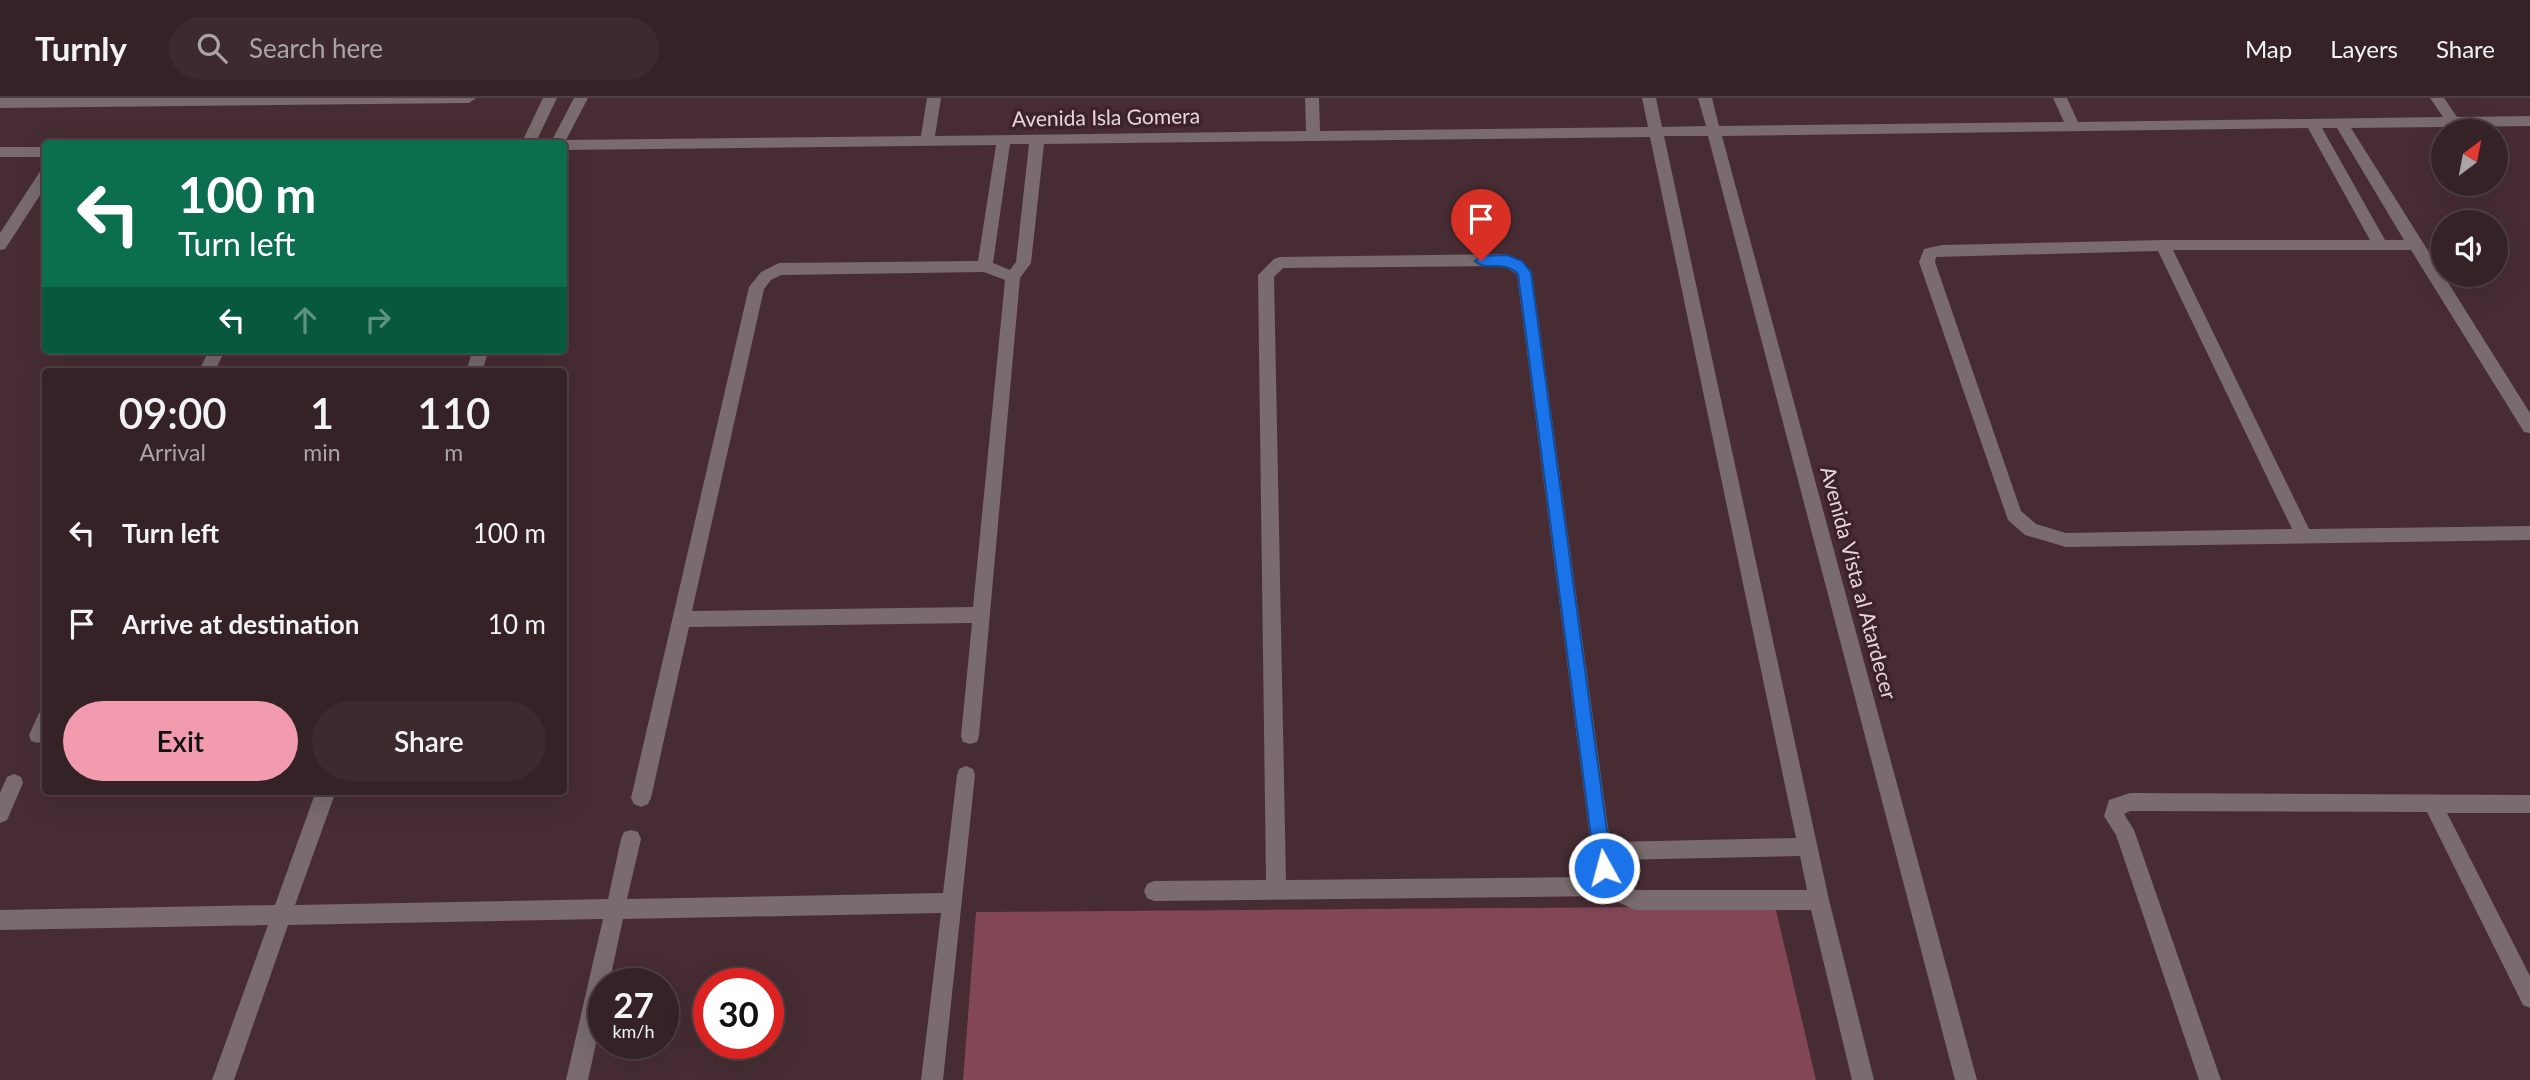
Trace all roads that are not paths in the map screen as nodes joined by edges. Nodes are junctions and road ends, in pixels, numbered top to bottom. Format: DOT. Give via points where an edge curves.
graph roads {
  1 [pos="469,98"];
  2 [pos="550,98"];
  3 [pos="581,98"];
  4 [pos="934,98"];
  5 [pos="1312,98"];
  6 [pos="1649,98"];
  7 [pos="1705,98"];
  8 [pos="2060,98"];
  9 [pos="2437,98"];
  10 [pos="0,103"];
  11 [pos="2451,119"];
  12 [pos="2508,121"];
  13 [pos="2530,121"];
  14 [pos="2431,122"];
  15 [pos="2313,124"];
  16 [pos="2342,124"];
  17 [pos="2073,127"];
  18 [pos="1715,131"];
  19 [pos="1656,132"];
  20 [pos="1313,136"];
  21 [pos="1037,139"];
  22 [pos="530,140"];
  23 [pos="559,140"];
  24 [pos="1004,140"];
  25 [pos="927,141"];
  26 [pos="567,145"];
  27 [pos="0,152"];
  28 [pos="42,152"];
  29 [pos="42,180"];
  30 [pos="0,245"];
  31 [pos="2414,245"];
  32 [pos="2163,246"];
  33 [pos="2381,246"];
  34 [pos="985,266"];
  35 [pos="1018,270"];
  36 [pos="2530,427"];
  37 [pos="2530,533"];
  38 [pos="2304,536"];
  39 [pos="981,615"];
  40 [pos="682,619"];
  41 [pos="970,736"];
  42 [pos="965,775"];
  43 [pos="13,783"];
  44 [pos="325,795"];
  45 [pos="640,798"];
  46 [pos="2530,804"];
  47 [pos="2433,805"];
  48 [pos="0,814"];
  49 [pos="631,839"];
  50 [pos="1807,847"];
  51 [pos="1601,851"];
  52 [pos="1606,886"];
  53 [pos="1276,889"];
  54 [pos="1154,891"];
  55 [pos="1819,900"];
  56 [pos="950,902"];
  57 [pos="615,909"];
  58 [pos="282,915"];
  59 [pos="0,920"];
  60 [pos="2530,998"];
  61 [pos="223,1080"];
  62 [pos="577,1080"];
  63 [pos="932,1080"];
  64 [pos="1863,1080"];
  65 [pos="1966,1080"];
  66 [pos="2210,1080"];
  1 -- 10 [label="street"];
  2 -- 22 [label="street"];
  3 -- 23 [label="street"];
  4 -- 25 [label="street"];
  5 -- 20 [label="street"];
  6 -- 19 [label="street"];
  7 -- 18 [label="street, Avenida Vista al Atardecer"];
  8 -- 17 [label="street"];
  9 -- 11 [label="street"];
  12 -- 13 [label="street, Avenida Isla Gomera"];
  14 -- 16 [label="street, Avenida Isla Gomera"];
  15 -- 16 [label="street, Avenida Isla Gomera"];
  15 -- 17 [label="street, Avenida Isla Gomera"];
  15 -- 33 [label="street"];
  16 -- 31 [label="street"];
  17 -- 18 [label="street, Avenida Isla Gomera"];
  18 -- 19 [label="street, Avenida Isla Gomera"];
  18 -- 65 [label="street, Avenida Vista al Atardecer"];
  19 -- 20 [label="street, Avenida Isla Gomera"];
  19 -- 50 [label="street"];
  20 -- 21 [label="street, Avenida Isla Gomera"];
  21 -- 24 [label="street, Avenida Isla Gomera"];
  21 -- 35 [label="street"];
  24 -- 25 [label="street, Avenida Isla Gomera"];
  24 -- 34 [label="street"];
  25 -- 26 [label="street, Avenida Isla Gomera"];
  27 -- 28 [label="street"];
  29 -- 30 [label="street"];
  31 -- 33 [label="street"];
  31 -- 36 [label="street"];
  32 -- 33 [label="street"];
  32 -- 38 [label="street"];
  32 -- 38 [label="street" via="1929,253 1927,262 2014,515 2031,530 2066,540"];
  34 -- 35 [label="street"];
  34 -- 40 [label="street" via="779,269 766,276 757,287"];
  35 -- 39 [label="street"];
  37 -- 38 [label="street"];
  39 -- 40 [label="street"];
  39 -- 41 [label="street"];
  40 -- 45 [label="street"];
  42 -- 56 [label="street"];
  43 -- 48 [label="street"];
  44 -- 58 [label="street"];
  46 -- 47 [label="street"];
  47 -- 60 [label="street"];
  47 -- 66 [label="street" via="2130,802 2116,806 2114,816 2124,830"];
  49 -- 57 [label="street"];
  50 -- 51 [label="street"];
  50 -- 55 [label="street"];
  51 -- 52 [label="street"];
  51 -- 53 [label="street" via="1524,272 1507,260 1279,263 1266,275"];
  52 -- 53 [label="street"];
  52 -- 55 [label="street" via="1635,900"];
  53 -- 54 [label="street"];
  55 -- 64 [label="street"];
  56 -- 57 [label="street"];
  56 -- 63 [label="street"];
  57 -- 58 [label="street"];
  57 -- 62 [label="street"];
  58 -- 59 [label="street"];
  58 -- 61 [label="street"];
}
